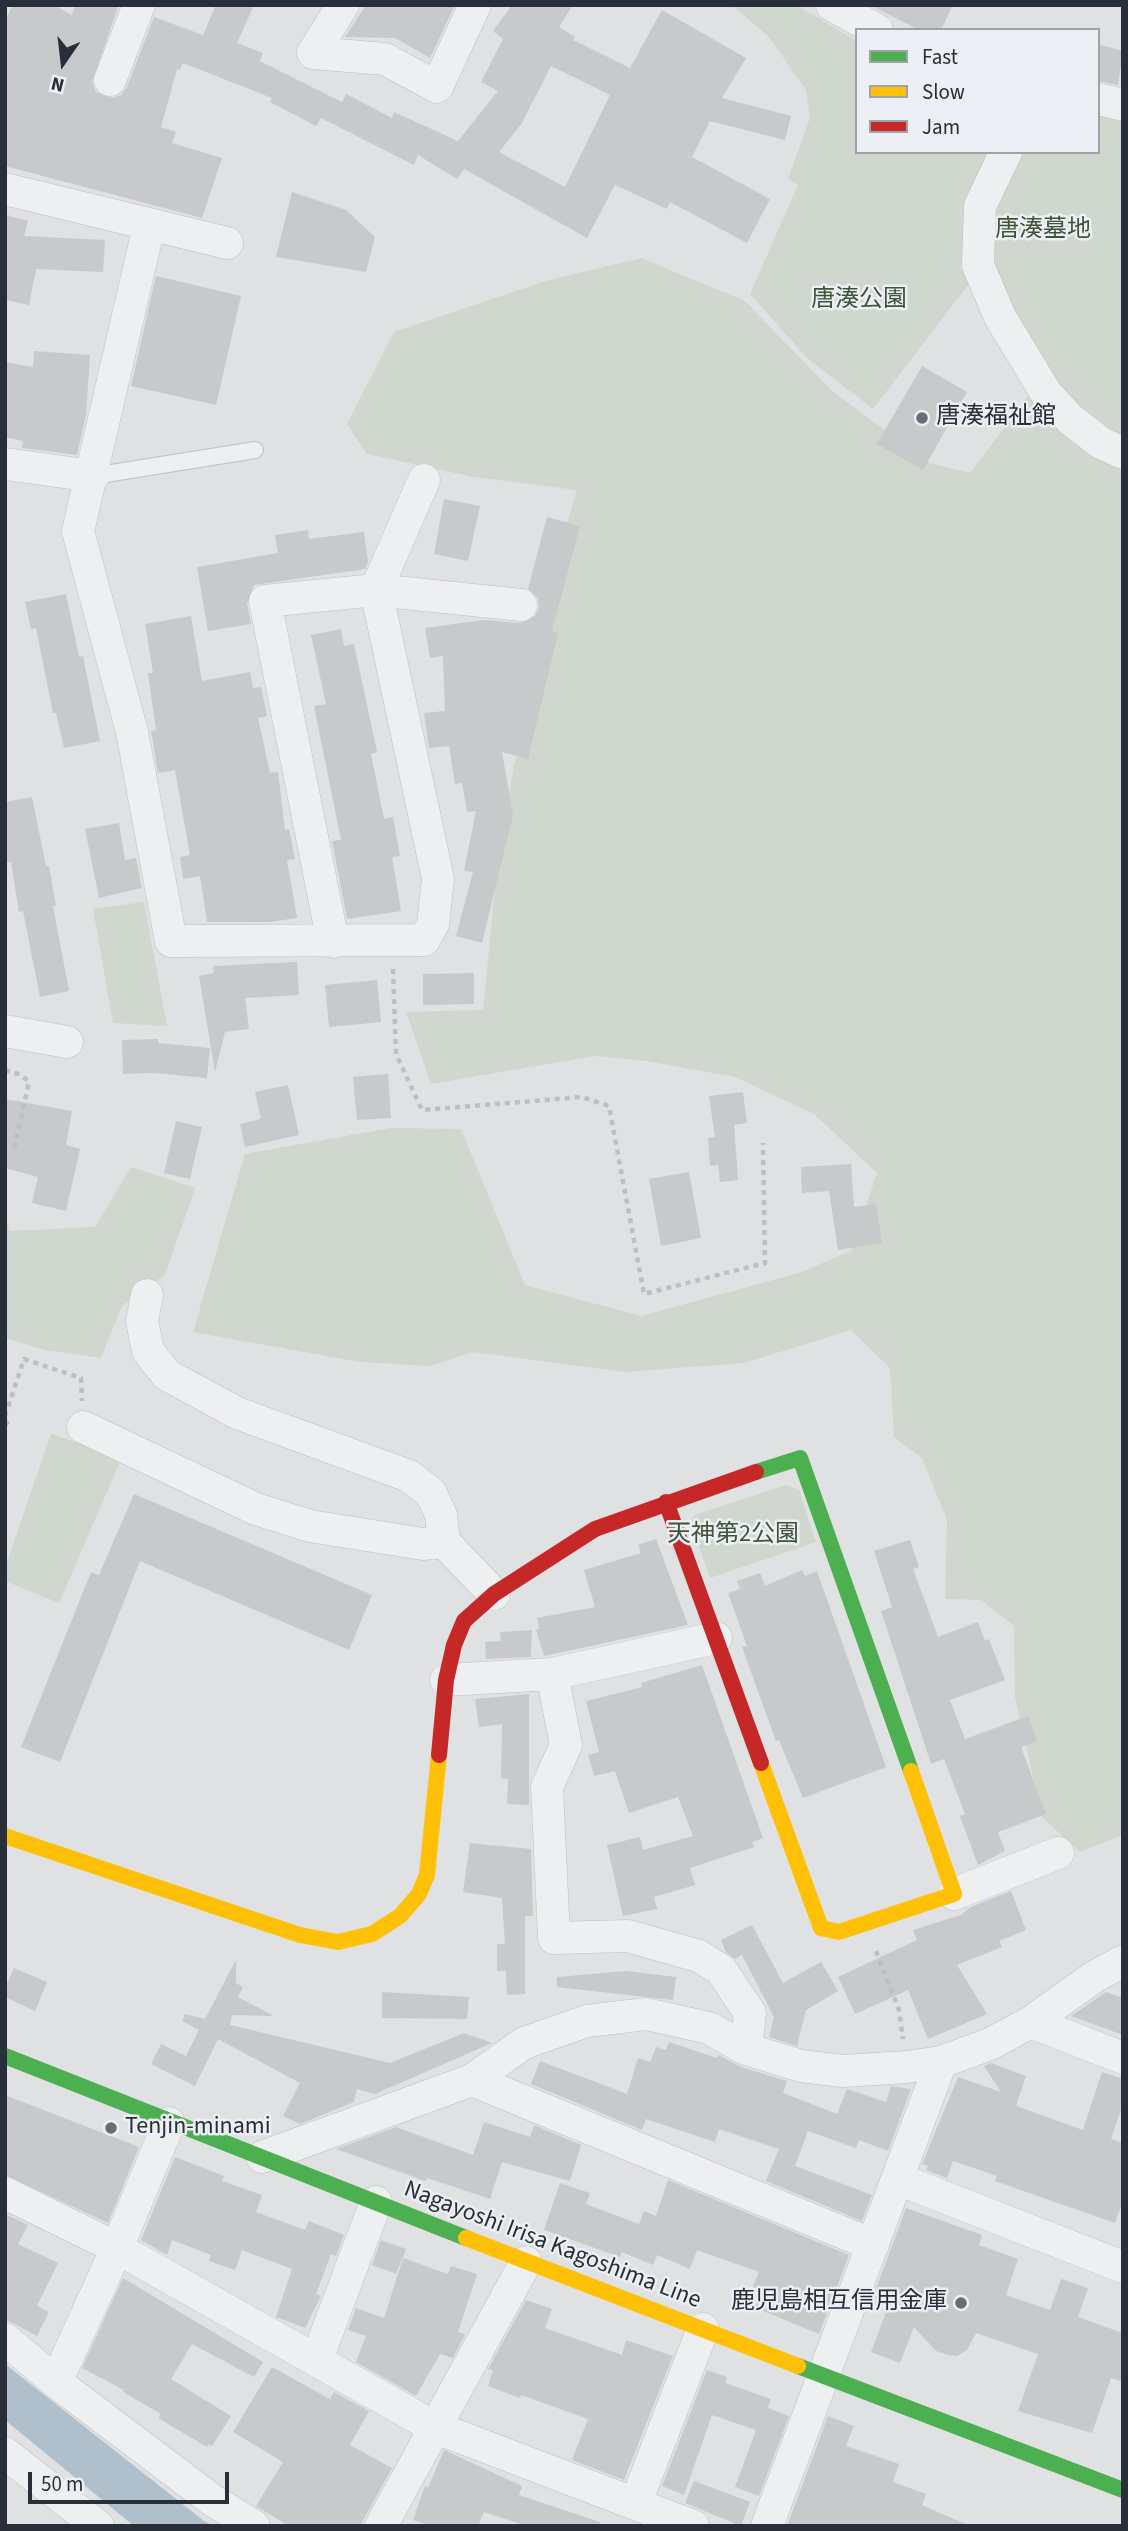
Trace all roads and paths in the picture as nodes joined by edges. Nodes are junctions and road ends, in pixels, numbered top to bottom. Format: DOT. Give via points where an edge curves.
graph roads {
  1 [pos="139,5"];
  2 [pos="343,5"];
  3 [pos="475,5"];
  4 [pos="832,5"];
  5 [pos="873,28"];
  6 [pos="110,80"];
  7 [pos="1100,99"];
  8 [pos="1123,105"];
  9 [pos="1005,154"];
  10 [pos="5,189"];
  11 [pos="149,226"];
  12 [pos="227,243"];
  13 [pos="255,450"];
  14 [pos="1123,453"];
  15 [pos="5,464"];
  16 [pos="93,477"];
  17 [pos="424,480"];
  18 [pos="376,590"];
  19 [pos="521,605"];
  20 [pos="392,941"];
  21 [pos="333,942"];
  22 [pos="5,1031"];
  23 [pos="67,1042"];
  24 [pos="5,1070"];
  25 [pos="763,1143"];
  26 [pos="13,1153"];
  27 [pos="147,1295"];
  28 [pos="6,1420"];
  29 [pos="83,1426"];
  30 [pos="666,1502"];
  31 [pos="444,1542"];
  32 [pos="494,1594"];
  33 [pos="716,1638"];
  34 [pos="552,1674"];
  35 [pos="446,1680"];
  36 [pos="5,1836"];
  37 [pos="1058,1853"];
  38 [pos="954,1894"];
  39 [pos="865,1923"];
  40 [pos="1123,1961"];
  41 [pos="1031,2022"];
  42 [pos="746,2049"];
  43 [pos="5,2056"];
  44 [pos="1123,2058"];
  45 [pos="942,2062"];
  46 [pos="907,2067"];
  47 [pos="472,2080"];
  48 [pos="169,2123"];
  49 [pos="262,2157"];
  50 [pos="898,2179"];
  51 [pos="5,2193"];
  52 [pos="376,2202"];
  53 [pos="873,2245"];
  54 [pos="117,2248"];
  55 [pos="526,2262"];
  56 [pos="1123,2267"];
  57 [pos="702,2329"];
  58 [pos="5,2339"];
  59 [pos="317,2359"];
  60 [pos="824,2376"];
  61 [pos="56,2382"];
  62 [pos="434,2427"];
  63 [pos="5,2453"];
  64 [pos="1123,2490"];
  65 [pos="636,2502"];
  66 [pos="98,2526"];
  67 [pos="254,2526"];
  68 [pos="381,2526"];
  69 [pos="694,2526"];
  70 [pos="767,2526"];
  1 -- 6 [label="street"];
  2 -- 3 [label="street" via="313,53 385,59 437,87"];
  4 -- 5 [label="street"];
  7 -- 8 [label="street"];
  9 -- 14 [label="street" via="980,206 978,265 1000,317 1046,393 1070,419"];
  10 -- 11 [label="street"];
  11 -- 12 [label="street"];
  11 -- 16 [label="street"];
  13 -- 16 [label="lane"];
  15 -- 16 [label="street"];
  16 -- 21 [label="street" via="78,531 132,732 171,941"];
  17 -- 18 [label="street"];
  18 -- 19 [label="street"];
  18 -- 20 [label="street" via="438,879 433,923 424,940"];
  18 -- 21 [label="street" via="265,601"];
  20 -- 21 [label="street"];
  20 -- 25 [label="path" via="396,1054 422,1110 582,1097 609,1106 644,1294 765,1263"];
  22 -- 23 [label="street"];
  24 -- 26 [label="path" via="29,1082"];
  27 -- 31 [label="street" via="142,1321 148,1351 167,1375 237,1413 409,1476 431,1493 441,1515"];
  28 -- 29 [label="path" via="24,1359 81,1378"];
  29 -- 31 [label="street" via="256,1509 310,1526 423,1544"];
  30 -- 32 [label="street" via="595,1529"];
  30 -- 33 [label="street"];
  30 -- 38 [label="street" via="800,1458"];
  31 -- 32 [label="street"];
  32 -- 35 [label="street" via="464,1620"];
  33 -- 34 [label="street"];
  33 -- 39 [label="street" via="821,1928 839,1932"];
  34 -- 35 [label="street"];
  34 -- 42 [label="street" via="566,1745 547,1787 554,1938 628,1936 699,1956 721,1970 750,2013"];
  35 -- 36 [label="street" via="427,1875 419,1894 400,1916 372,1934 338,1942 300,1936"];
  37 -- 38 [label="street"];
  38 -- 39 [label="street"];
  39 -- 46 [label="path" via="899,2010"];
  40 -- 41 [label="street"];
  41 -- 44 [label="street"];
  41 -- 45 [label="street"];
  42 -- 46 [label="street" via="801,2066 843,2071"];
  42 -- 47 [label="street" via="709,2028 646,2014 598,2019 524,2043"];
  43 -- 48 [label="street, Nagayoshi Irisa Kagoshima Line"];
  45 -- 46 [label="street"];
  45 -- 50 [label="street"];
  47 -- 49 [label="street"];
  47 -- 53 [label="street"];
  48 -- 49 [label="street, Nagayoshi Irisa Kagoshima Line"];
  48 -- 54 [label="street"];
  49 -- 52 [label="street, Nagayoshi Irisa Kagoshima Line"];
  50 -- 53 [label="street"];
  50 -- 56 [label="street"];
  51 -- 54 [label="street"];
  52 -- 55 [label="street, Nagayoshi Irisa Kagoshima Line"];
  52 -- 59 [label="street"];
  53 -- 60 [label="street"];
  54 -- 59 [label="street"];
  54 -- 61 [label="street"];
  55 -- 57 [label="street, Nagayoshi Irisa Kagoshima Line"];
  55 -- 62 [label="street"];
  57 -- 60 [label="street, Nagayoshi Irisa Kagoshima Line"];
  57 -- 65 [label="street"];
  58 -- 61 [label="street"];
  59 -- 62 [label="street"];
  60 -- 64 [label="street, Nagayoshi Irisa Kagoshima Line"];
  60 -- 70 [label="street"];
  61 -- 67 [label="street" via="212,2500"];
  62 -- 65 [label="street"];
  62 -- 68 [label="street"];
  63 -- 66 [label="street"];
  65 -- 69 [label="street"];
}
